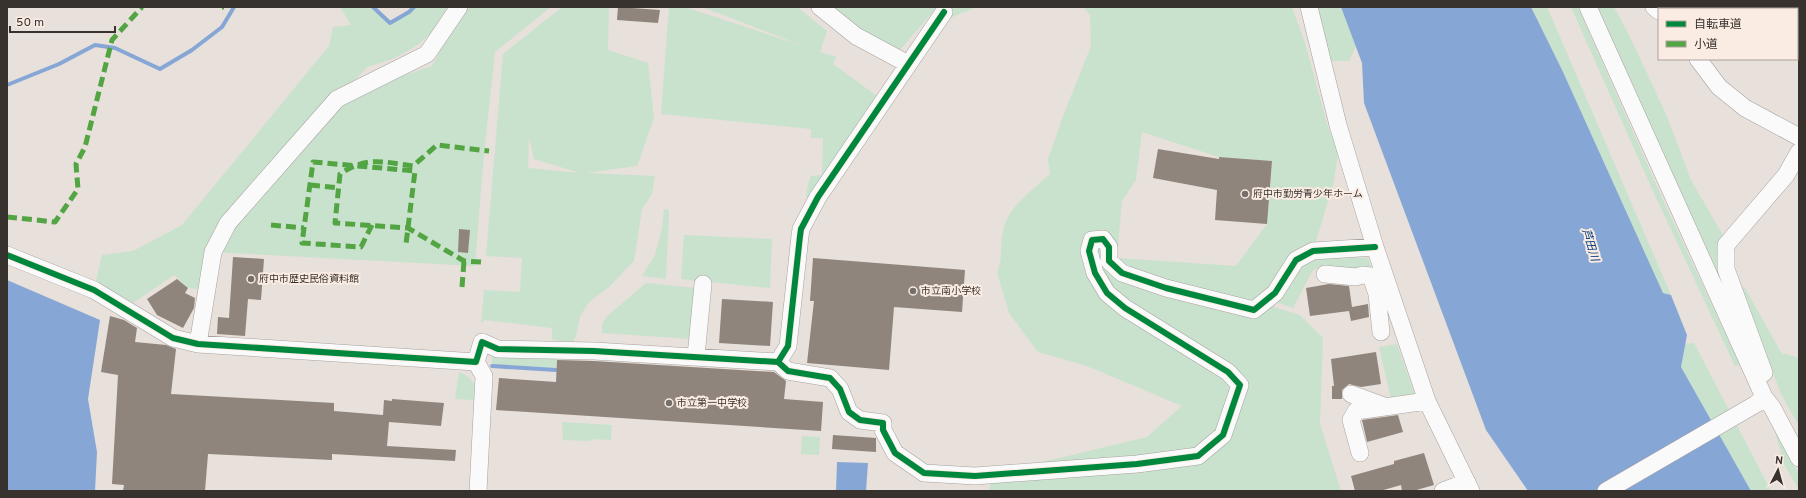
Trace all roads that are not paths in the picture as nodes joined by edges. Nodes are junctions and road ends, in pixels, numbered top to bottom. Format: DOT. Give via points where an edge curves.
graph roads {
  1 [pos="459,7"];
  2 [pos="820,7"];
  3 [pos="1309,7"];
  4 [pos="1588,7"];
  5 [pos="944,12"];
  6 [pos="1699,60"];
  7 [pos="908,64"];
  8 [pos="1799,137"];
  9 [pos="1799,152"];
  10 [pos="1375,247"];
  11 [pos="7,255"];
  12 [pos="1324,274"];
  13 [pos="703,284"];
  14 [pos="1383,291"];
  15 [pos="1381,332"];
  16 [pos="198,344"];
  17 [pos="696,356"];
  18 [pos="476,362"];
  19 [pos="778,362"];
  20 [pos="1351,394"];
  21 [pos="1428,400"];
  22 [pos="1760,401"];
  23 [pos="1386,406"];
  24 [pos="1799,435"];
  25 [pos="1360,453"];
  26 [pos="1799,458"];
  27 [pos="1469,486"];
  28 [pos="478,491"];
  29 [pos="1443,491"];
  30 [pos="1606,491"];
  1 -- 16 [label="street" via="427,54 337,98 228,223 213,252"];
  2 -- 7 [label="street" via="856,36"];
  3 -- 10 [label="street" via="1338,125"];
  4 -- 22 [label="street"];
  5 -- 7 [label="street"];
  6 -- 8 [label="street" via="1719,87 1745,108"];
  7 -- 19 [label="street" via="818,197 801,229 788,346"];
  9 -- 22 [label="street" via="1786,175 1726,245 1726,269 1763,370"];
  10 -- 14 [label="street"];
  10 -- 19 [label="street" via="1313,251 1296,260 1275,293 1254,310 1166,288 1122,273 1109,261 1108,247 1103,239 1092,240 1089,251 1095,273 1107,293 1124,308 1228,372 1240,385 1223,436 1198,456 1137,464 975,476 924,473 895,453 883,430 883,423 860,420 849,412 840,389 830,378 788,371"];
  11 -- 16 [label="street" via="94,290 173,338"];
  12 -- 14 [label="street" via="1356,284 1362,275 1371,276"];
  13 -- 17 [label="street"];
  14 -- 15 [label="street"];
  14 -- 21 [label="street"];
  16 -- 18 [label="street"];
  17 -- 18 [label="street" via="498,349 482,342"];
  17 -- 19 [label="street"];
  18 -- 28 [label="street" via="484,376"];
  20 -- 23 [label="street"];
  21 -- 23 [label="street"];
  21 -- 27 [label="street"];
  22 -- 24 [label="street" via="1779,403"];
  22 -- 26 [label="street" via="1772,407"];
  22 -- 30 [label="street"];
  23 -- 25 [label="street" via="1356,411 1351,420"];
  27 -- 29 [label="street"];
}
